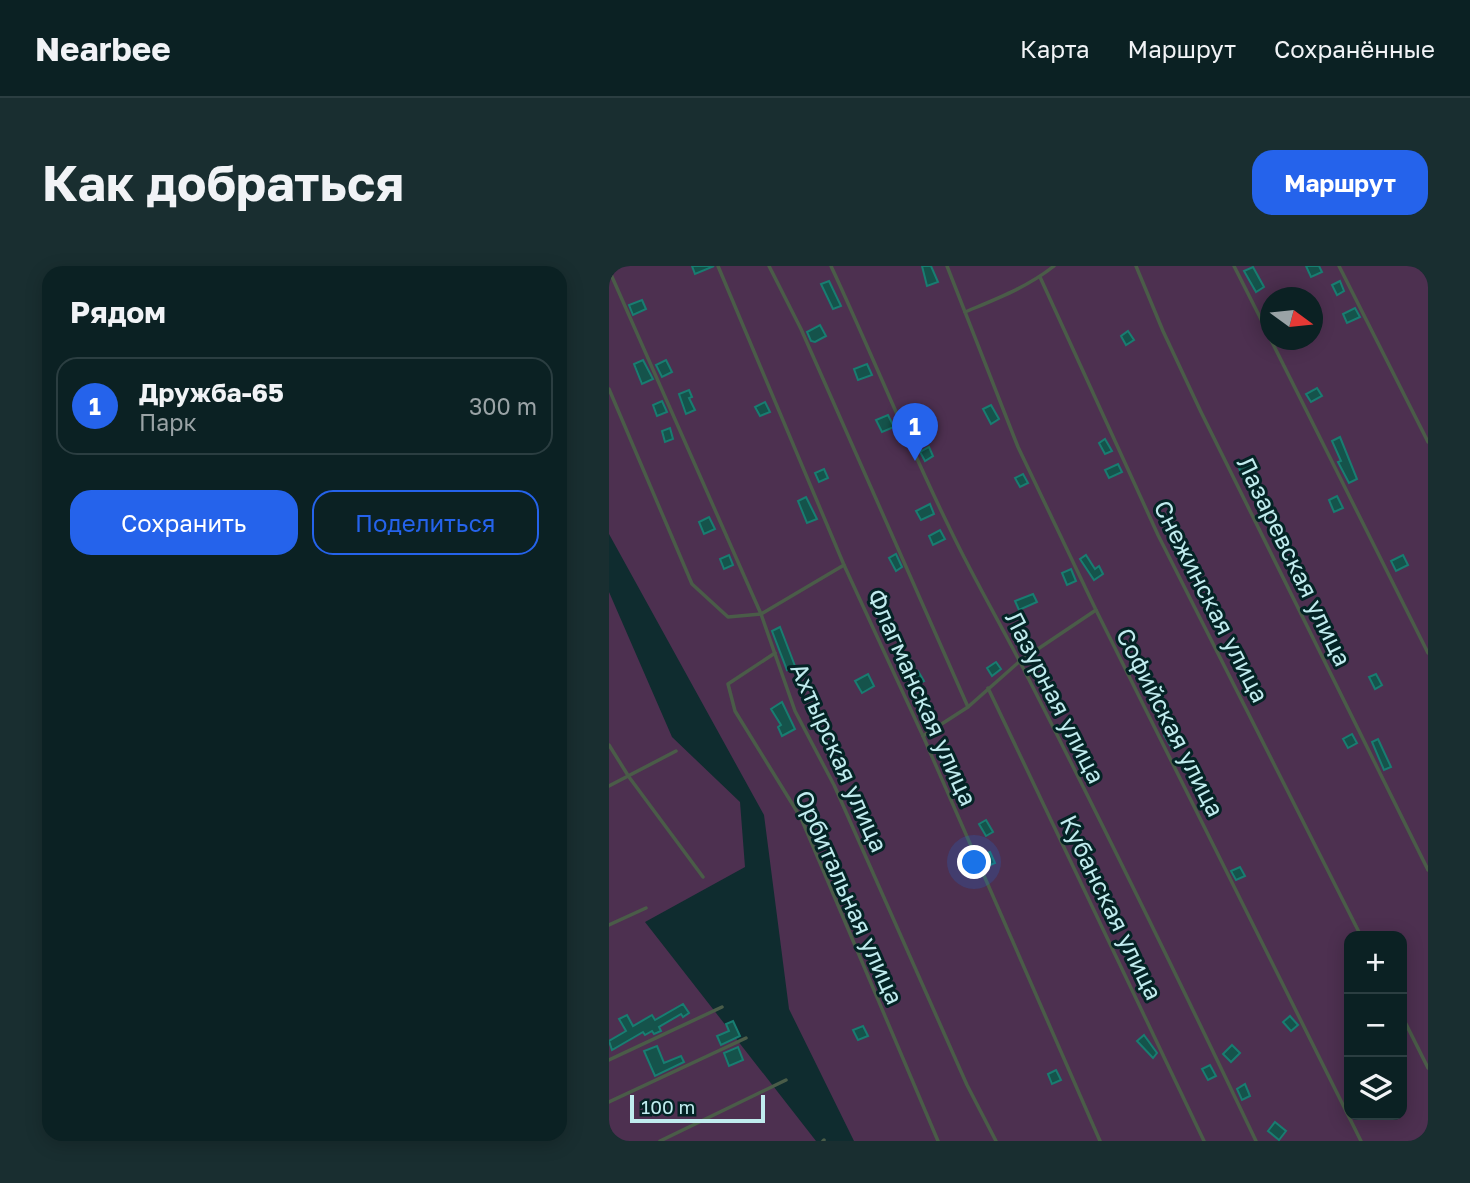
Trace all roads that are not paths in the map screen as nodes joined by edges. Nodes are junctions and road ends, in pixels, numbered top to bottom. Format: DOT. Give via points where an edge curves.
graph roads {
  1 [pos="717,266"];
  2 [pos="769,266"];
  3 [pos="831,266"];
  4 [pos="947,266"];
  5 [pos="1054,266"];
  6 [pos="1136,266"];
  7 [pos="1234,266"];
  8 [pos="1339,266"];
  9 [pos="609,270"];
  10 [pos="1040,277"];
  11 [pos="965,312"];
  12 [pos="1260,317"];
  13 [pos="1276,350"];
  14 [pos="609,389"];
  15 [pos="1428,442"];
  16 [pos="844,565"];
  17 [pos="1095,610"];
  18 [pos="761,614"];
  19 [pos="775,653"];
  20 [pos="1428,653"];
  21 [pos="1020,662"];
  22 [pos="988,688"];
  23 [pos="968,707"];
  24 [pos="923,736"];
  25 [pos="609,745"];
  26 [pos="676,751"];
  27 [pos="629,777"];
  28 [pos="609,786"];
  29 [pos="1428,870"];
  30 [pos="703,877"];
  31 [pos="646,908"];
  32 [pos="609,925"];
  33 [pos="1358,931"];
  34 [pos="722,1007"];
  35 [pos="1407,1026"];
  36 [pos="746,1038"];
  37 [pos="609,1060"];
  38 [pos="1428,1068"];
  39 [pos="786,1080"];
  40 [pos="609,1102"];
  41 [pos="660,1141"];
  42 [pos="938,1141"];
  43 [pos="996,1141"];
  44 [pos="1100,1141"];
  45 [pos="1204,1141"];
  46 [pos="1256,1141"];
  47 [pos="1361,1141"];
  1 -- 16 [label="lane, Флагманская улица"];
  2 -- 23 [label="lane"];
  3 -- 21 [label="lane, Лазурная улица" via="910,447"];
  4 -- 11 [label="lane, Софийская улица"];
  5 -- 10 [label="lane"];
  6 -- 29 [label="lane, Лазаревская улица" via="1196,400"];
  7 -- 12 [label="lane"];
  8 -- 15 [label="lane"];
  9 -- 18 [label="lane, Ахтырская улица"];
  10 -- 11 [label="lane"];
  10 -- 33 [label="lane, Снежинская улица" via="1158,536"];
  11 -- 17 [label="lane, Софийская улица" via="1018,447"];
  13 -- 20 [label="lane"];
  14 -- 18 [label="lane" via="692,584 728,617"];
  16 -- 18 [label="lane"];
  16 -- 24 [label="lane, Флагманская улица"];
  17 -- 21 [label="lane"];
  17 -- 47 [label="lane, Софийская улица"];
  18 -- 19 [label="lane, Ахтырская улица"];
  19 -- 42 [label="lane, Орбитальная улица" via="728,684 735,711 801,818"];
  19 -- 43 [label="lane, Ахтырская улица" via="795,711 834,785"];
  21 -- 22 [label="lane"];
  21 -- 46 [label="lane, Лазурная улица"];
  22 -- 23 [label="lane"];
  22 -- 45 [label="lane, Кубанская улица"];
  23 -- 24 [label="lane"];
  24 -- 44 [label="lane, Флагманская улица"];
  25 -- 27 [label="lane"];
  26 -- 27 [label="lane"];
  27 -- 28 [label="lane"];
  27 -- 30 [label="lane"];
  31 -- 32 [label="lane"];
  34 -- 37 [label="lane"];
  35 -- 38 [label="lane"];
  36 -- 40 [label="lane"];
  39 -- 41 [label="lane"];
}
